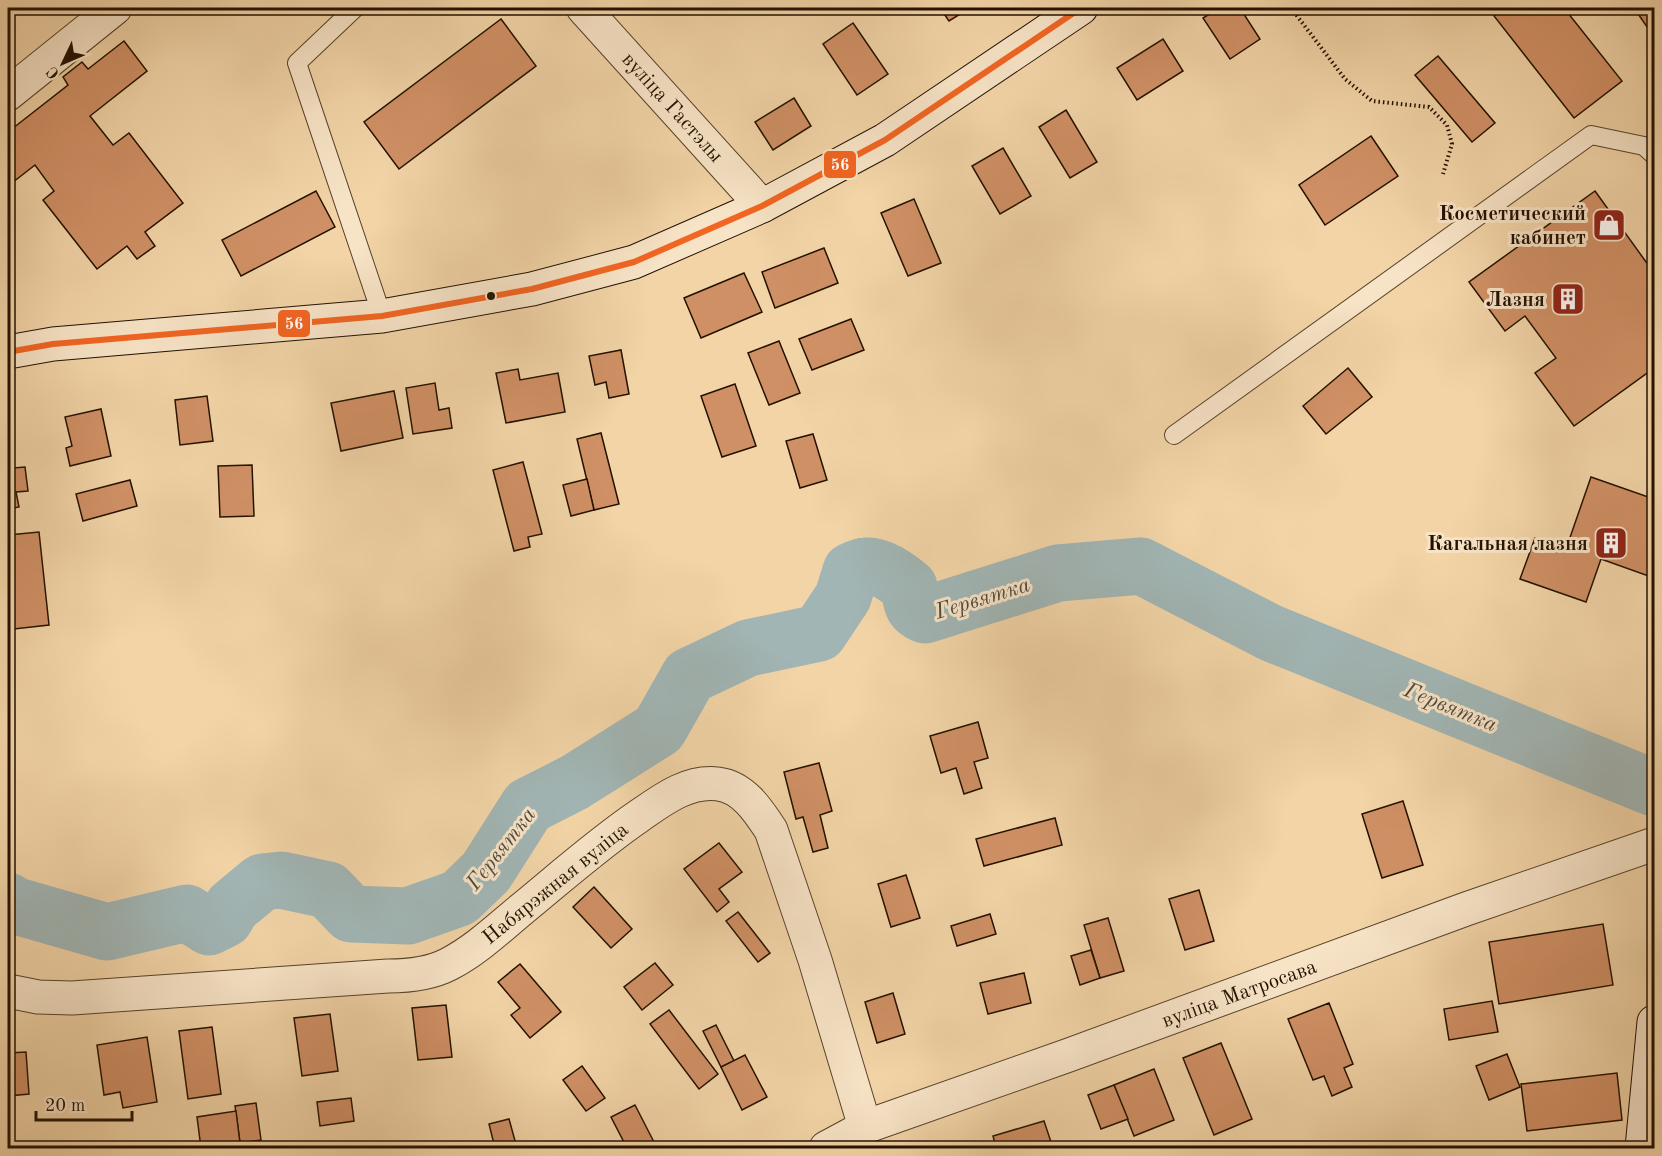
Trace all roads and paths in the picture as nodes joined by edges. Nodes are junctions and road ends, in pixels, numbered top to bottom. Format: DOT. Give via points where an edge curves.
graph roads {
  1 [pos="115,8"];
  2 [pos="355,8"];
  3 [pos="583,8"];
  4 [pos="1081,8"];
  5 [pos="1291,8"];
  6 [pos="8,94"];
  7 [pos="1654,155"];
  8 [pos="1443,174"];
  9 [pos="762,207"];
  10 [pos="382,316"];
  11 [pos="8,352"];
  12 [pos="1174,435"];
  13 [pos="1654,844"];
  14 [pos="8,991"];
  15 [pos="1654,1022"];
  16 [pos="864,1127"];
  17 [pos="826,1149"];
  18 [pos="1642,1149"];
  1 -- 6 [label="street"];
  2 -- 10 [label="lane" via="297,63"];
  3 -- 9 [label="street, вуліца Гастэлы"];
  4 -- 9 [label="street" via="885,140"];
  5 -- 8 [label="path" via="1345,80 1372,101 1429,107 1447,125 1452,144"];
  7 -- 12 [label="lane" via="1644,146 1591,135"];
  9 -- 10 [label="street" via="634,262 531,289"];
  10 -- 11 [label="street" via="53,344"];
  13 -- 16 [label="street, вуліца Матросава"];
  14 -- 16 [label="street, Набярэжная вуліца" via="72,998 429,972 467,953 608,837 662,800 691,787 719,784 742,794 771,830 815,960"];
  15 -- 18 [label="street"];
  16 -- 17 [label="street, вуліца Матросава"];
}
